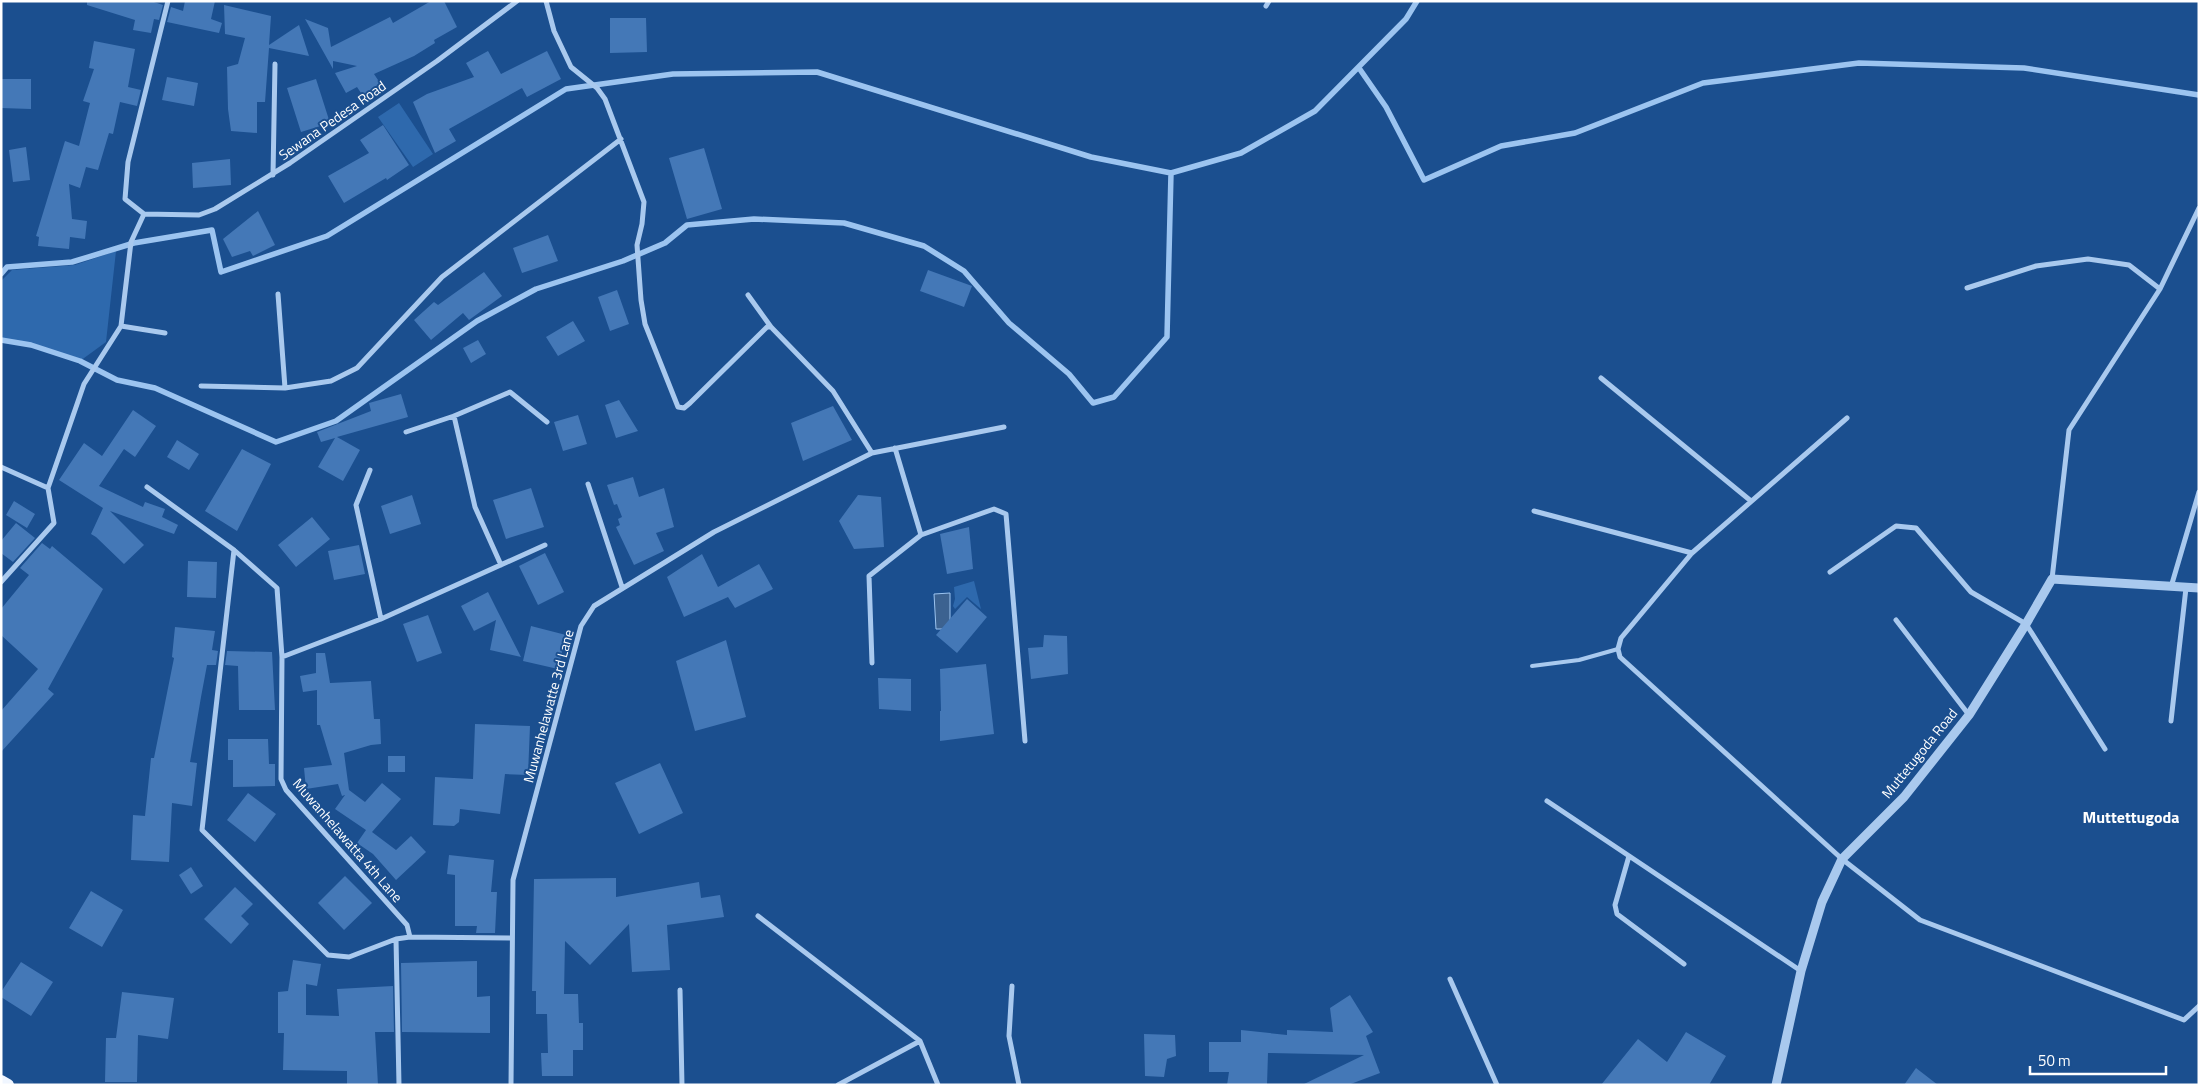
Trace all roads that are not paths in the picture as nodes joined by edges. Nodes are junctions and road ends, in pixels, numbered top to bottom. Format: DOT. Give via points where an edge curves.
graph roads {
  1 [pos="168,1"];
  2 [pos="517,1"];
  3 [pos="546,1"];
  4 [pos="275,64"];
  5 [pos="621,139"];
  6 [pos="273,175"];
  7 [pos="2199,208"];
  8 [pos="144,214"];
  9 [pos="1967,288"];
  10 [pos="2160,290"];
  11 [pos="278,294"];
  12 [pos="748,295"];
  13 [pos="121,326"];
  14 [pos="771,327"];
  15 [pos="165,333"];
  16 [pos="1601,378"];
  17 [pos="201,386"];
  18 [pos="285,388"];
  19 [pos="454,416"];
  20 [pos="1847,418"];
  21 [pos="547,422"];
  22 [pos="1004,427"];
  23 [pos="406,432"];
  24 [pos="895,448"];
  25 [pos="872,453"];
  26 [pos="1,467"];
  27 [pos="370,470"];
  28 [pos="588,484"];
  29 [pos="147,487"];
  30 [pos="48,488"];
  31 [pos="2199,492"];
  32 [pos="1751,501"];
  33 [pos="1534,510"];
  34 [pos="921,535"];
  35 [pos="545,545"];
  36 [pos="234,550"];
  37 [pos="1692,553"];
  38 [pos="501,565"];
  39 [pos="1830,572"];
  40 [pos="2,579"];
  41 [pos="2052,579"];
  42 [pos="622,587"];
  43 [pos="2171,587"];
  44 [pos="2186,588"];
  45 [pos="2199,588"];
  46 [pos="381,619"];
  47 [pos="1896,620"];
  48 [pos="2026,624"];
  49 [pos="1618,649"];
  50 [pos="282,656"];
  51 [pos="872,663"];
  52 [pos="1532,666"];
  53 [pos="1968,715"];
  54 [pos="2171,721"];
  55 [pos="1025,741"];
  56 [pos="2105,749"];
  57 [pos="1547,801"];
  58 [pos="1628,856"];
  59 [pos="1842,860"];
  60 [pos="758,916"];
  61 [pos="410,937"];
  62 [pos="512,938"];
  63 [pos="396,939"];
  64 [pos="1684,964"];
  65 [pos="1801,971"];
  66 [pos="1450,980"];
  67 [pos="1012,986"];
  68 [pos="680,990"];
  69 [pos="2199,1006"];
  70 [pos="920,1041"];
  71 [pos="1,1080"];
  72 [pos="8,1085"];
  73 [pos="399,1085"];
  74 [pos="511,1085"];
  75 [pos="682,1085"];
  76 [pos="838,1085"];
  77 [pos="938,1085"];
  78 [pos="1019,1085"];
  79 [pos="1497,1085"];
  80 [pos="1776,1085"];
  1 -- 8 [label="street" via="128,162 125,199"];
  2 -- 6 [label="street, Sewana Pedesa Road"];
  3 -- 5 [label="street" via="554,31 571,67 597,88"];
  4 -- 6 [label="street"];
  5 -- 14 [label="street" via="644,202 637,245 645,324 678,407 690,404 767,327"];
  5 -- 18 [label="street" via="442,277 357,368 331,381"];
  6 -- 8 [label="street, Sewana Pedesa Road" via="199,215"];
  7 -- 10 [label="street"];
  8 -- 13 [label="street" via="130,253"];
  9 -- 10 [label="street" via="2036,266 2088,259 2129,265"];
  10 -- 41 [label="street" via="2069,430"];
  11 -- 18 [label="street"];
  12 -- 14 [label="street"];
  13 -- 15 [label="street"];
  13 -- 30 [label="street" via="84,384"];
  14 -- 25 [label="street" via="833,391"];
  16 -- 32 [label="street"];
  17 -- 18 [label="street"];
  19 -- 21 [label="street" via="510,392"];
  19 -- 23 [label="street"];
  19 -- 38 [label="street" via="475,507"];
  20 -- 32 [label="street"];
  22 -- 24 [label="street, Muwanhelawatte 3rd Lane"];
  24 -- 25 [label="street, Muwanhelawatte 3rd Lane"];
  24 -- 34 [label="street"];
  25 -- 42 [label="street, Muwanhelawatte 3rd Lane" via="714,532"];
  26 -- 30 [label="street"];
  27 -- 46 [label="street" via="356,504"];
  28 -- 42 [label="street"];
  29 -- 36 [label="street, Muwanhelawatta 4th Lane"];
  30 -- 40 [label="street" via="54,523"];
  31 -- 43 [label="street"];
  32 -- 37 [label="street"];
  33 -- 37 [label="street"];
  34 -- 51 [label="street" via="869,576"];
  34 -- 55 [label="street" via="994,509 1006,514"];
  35 -- 38 [label="street"];
  36 -- 50 [label="street, Muwanhelawatta 4th Lane" via="277,588"];
  36 -- 63 [label="street" via="202,830 328,955 349,957"];
  37 -- 49 [label="street" via="1621,638"];
  38 -- 46 [label="street"];
  39 -- 48 [label="street" via="1896,526 1916,528 1971,592"];
  41 -- 43 [label="street"];
  41 -- 48 [label="street, Muttetugoda Road"];
  42 -- 62 [label="street, Muwanhelawatte 3rd Lane" via="594,606 581,626 515,870"];
  43 -- 44 [label="street"];
  44 -- 45 [label="street"];
  44 -- 54 [label="street"];
  46 -- 50 [label="street"];
  47 -- 53 [label="street"];
  48 -- 53 [label="street, Muttetugoda Road"];
  48 -- 56 [label="street"];
  49 -- 52 [label="lane" via="1579,660"];
  49 -- 59 [label="street" via="1620,656"];
  50 -- 61 [label="street, Muwanhelawatta 4th Lane" via="281,779 286,790 407,925"];
  53 -- 59 [label="street, Muttetugoda Road" via="1904,797"];
  57 -- 58 [label="street"];
  58 -- 64 [label="street" via="1615,905 1617,914"];
  58 -- 65 [label="street"];
  59 -- 65 [label="street, Muttetugoda Road" via="1822,902"];
  59 -- 69 [label="street" via="1920,920 2184,1020"];
  60 -- 70 [label="street"];
  61 -- 62 [label="street"];
  61 -- 63 [label="street"];
  62 -- 74 [label="street, Muwanhelawatte 3rd Lane"];
  63 -- 73 [label="street"];
  65 -- 80 [label="street, Muttetugoda Road"];
  66 -- 79 [label="street"];
  67 -- 78 [label="street" via="1009,1036"];
  68 -- 75 [label="street"];
  70 -- 76 [label="street"];
  70 -- 77 [label="street"];
  71 -- 72 [label="main road"];
}
